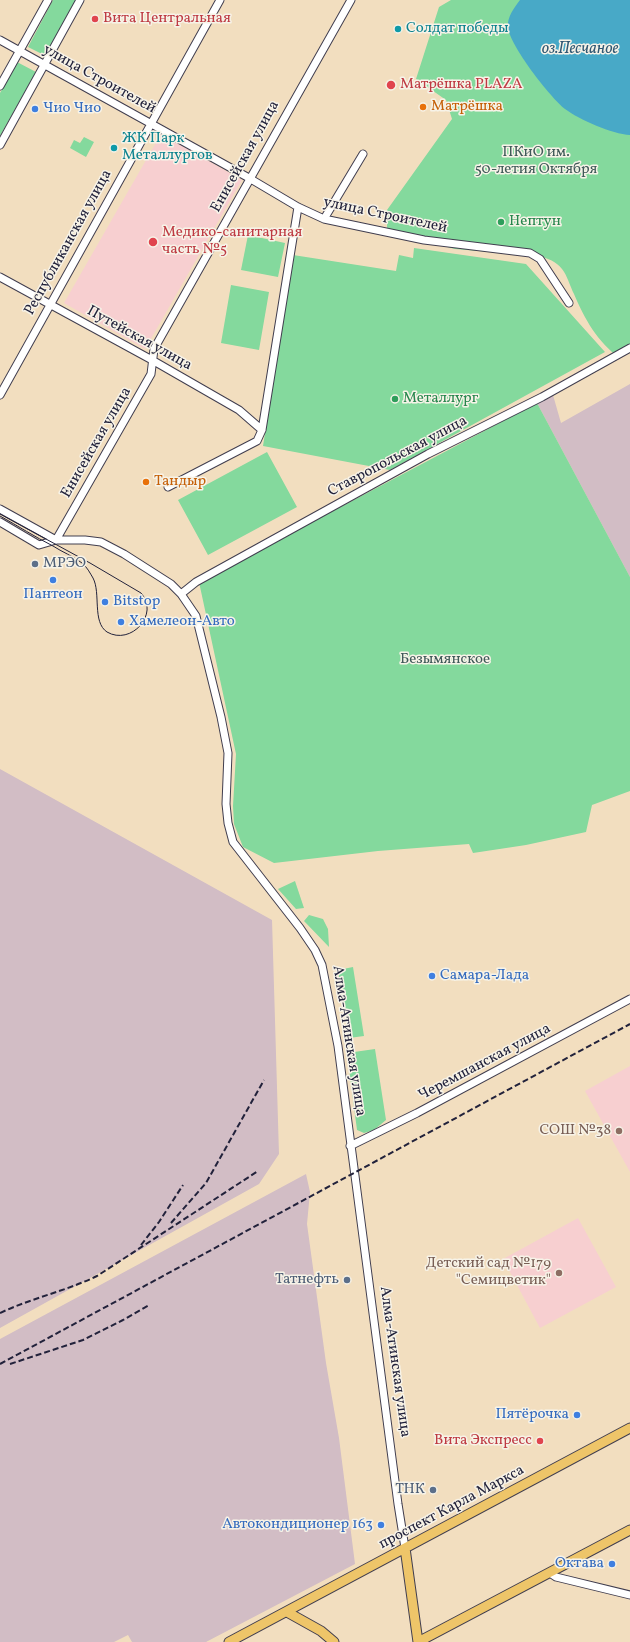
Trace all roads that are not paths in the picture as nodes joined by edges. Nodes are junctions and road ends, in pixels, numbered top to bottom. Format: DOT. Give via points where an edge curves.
graph roads {
  1 [pos="48,0"];
  2 [pos="80,0"];
  3 [pos="220,0"];
  4 [pos="351,0"];
  5 [pos="0,40"];
  6 [pos="20,51"];
  7 [pos="44,66"];
  8 [pos="0,86"];
  9 [pos="151,124"];
  10 [pos="0,145"];
  11 [pos="363,154"];
  12 [pos="249,178"];
  13 [pos="298,207"];
  14 [pos="324,219"];
  15 [pos="0,277"];
  16 [pos="569,303"];
  17 [pos="49,305"];
  18 [pos="630,348"];
  19 [pos="152,360"];
  20 [pos="0,395"];
  21 [pos="262,430"];
  22 [pos="168,487"];
  23 [pos="0,509"];
  24 [pos="0,522"];
  25 [pos="56,540"];
  26 [pos="181,594"];
  27 [pos="630,999"];
  28 [pos="350,1146"];
  29 [pos="630,1428"];
  30 [pos="630,1530"];
  31 [pos="405,1548"];
  32 [pos="550,1573"];
  33 [pos="630,1595"];
  34 [pos="287,1612"];
  35 [pos="228,1642"];
  36 [pos="334,1642"];
  37 [pos="418,1642"];
  1 -- 6 [label="street"];
  2 -- 7 [label="street"];
  3 -- 9 [label="street, Республиканская улица"];
  4 -- 12 [label="street, Енисейская улица"];
  5 -- 6 [label="street, улица Строителей"];
  6 -- 7 [label="street, улица Строителей"];
  6 -- 8 [label="street"];
  7 -- 9 [label="street, улица Строителей"];
  7 -- 10 [label="street"];
  9 -- 12 [label="street, улица Строителей"];
  9 -- 17 [label="street, Республиканская улица"];
  11 -- 14 [label="street"];
  12 -- 13 [label="street, улица Строителей"];
  12 -- 19 [label="street, Енисейская улица" via="154,349"];
  13 -- 14 [label="street, улица Строителей"];
  13 -- 21 [label="street"];
  14 -- 16 [label="street, улица Строителей" via="424,240 530,253 540,259"];
  15 -- 17 [label="street, Путейская улица"];
  17 -- 19 [label="street, Путейская улица"];
  17 -- 20 [label="street, Республиканская улица"];
  18 -- 26 [label="street, Ставропольская улица" via="542,397 428,454 196,582"];
  19 -- 21 [label="street, Путейская улица" via="239,410"];
  19 -- 25 [label="street, Енисейская улица" via="151,374"];
  21 -- 22 [label="street" via="257,441"];
  23 -- 25 [label="street, Алма-Атинская улица"];
  24 -- 25 [label="street, Алма-Атинская улица" via="39,545"];
  25 -- 26 [label="street, Алма-Атинская улица" via="100,542 124,554"];
  26 -- 28 [label="street, Алма-Атинская улица" via="196,616 221,717 228,753 226,804 233,842 300,928 316,950 322,964 338,1046"];
  27 -- 28 [label="street, Черемшанская улица"];
  28 -- 31 [label="street, Алма-Атинская улица"];
  29 -- 31 [label="main road, проспект Карла Маркса"];
  30 -- 32 [label="main road"];
  31 -- 34 [label="main road, проспект Карла Маркса"];
  31 -- 37 [label="main road, Алма-Атинская улица"];
  32 -- 33 [label="street" via="556,1577"];
  32 -- 37 [label="main road"];
  34 -- 35 [label="main road, проспект Карла Маркса"];
  34 -- 36 [label="main road" via="321,1631"];
}
